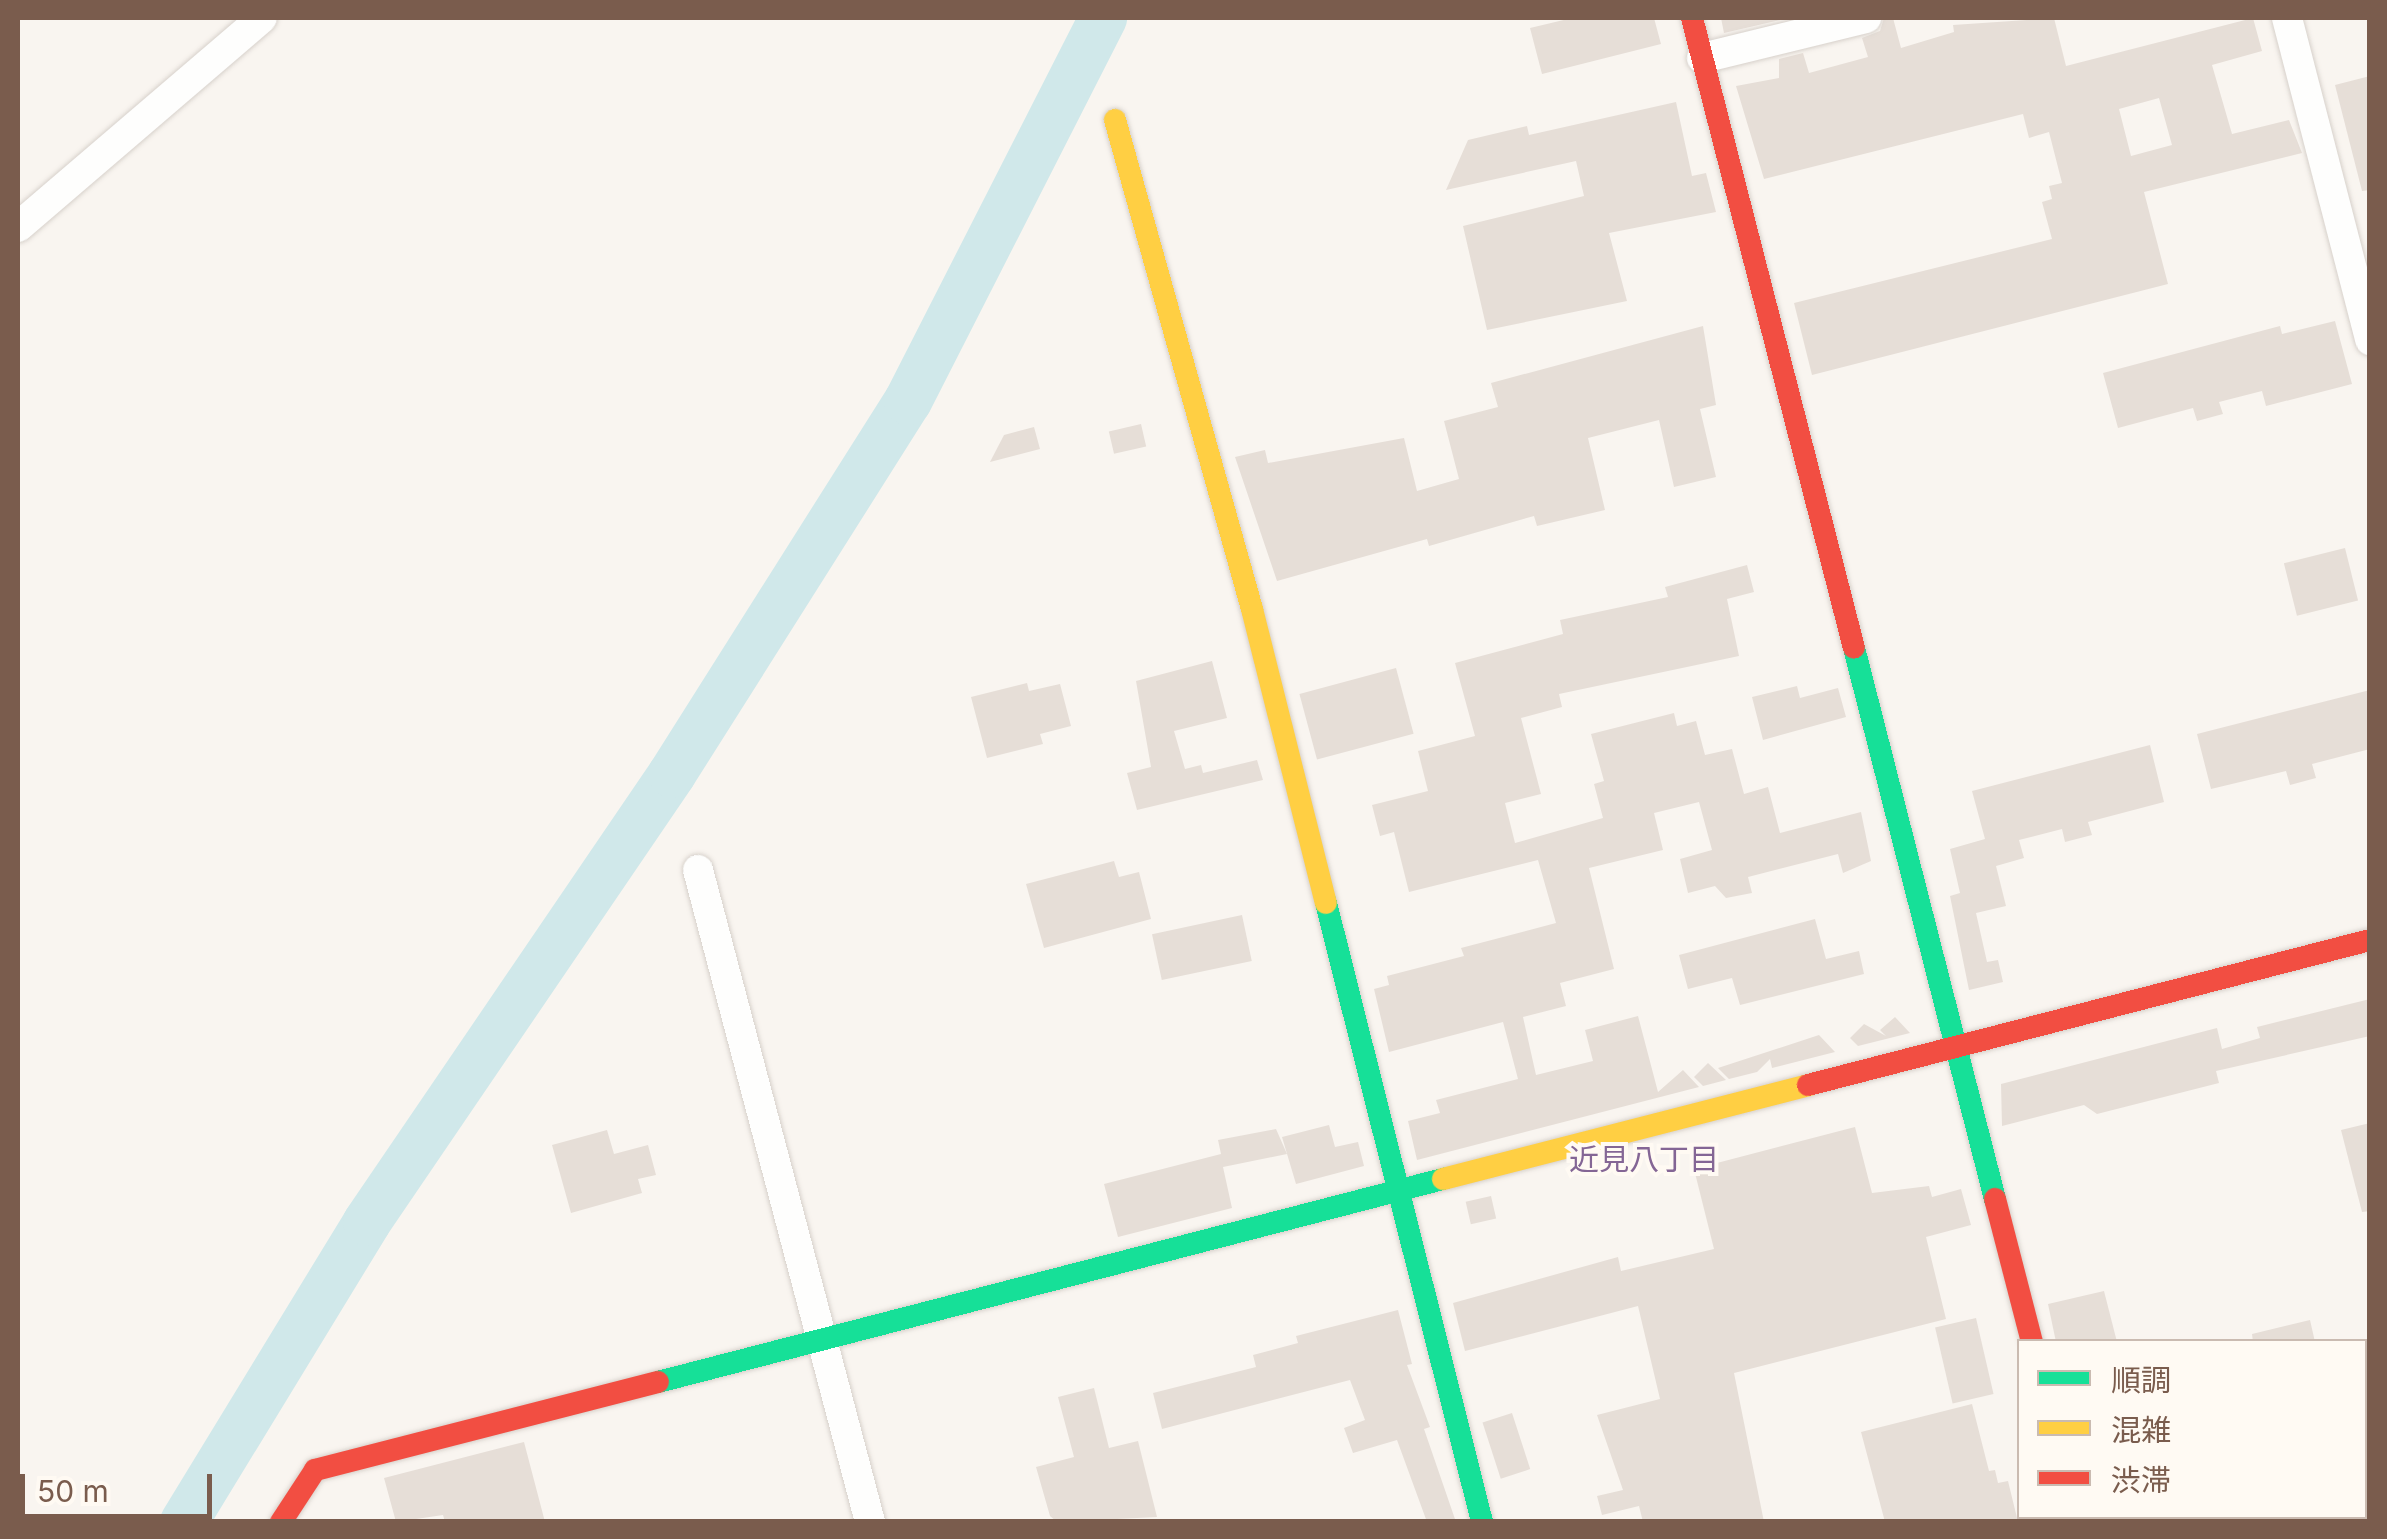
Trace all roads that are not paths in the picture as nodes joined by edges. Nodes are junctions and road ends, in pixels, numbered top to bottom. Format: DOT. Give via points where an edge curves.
graph roads {
  1 [pos="262,18"];
  2 [pos="1692,18"];
  3 [pos="1866,18"];
  4 [pos="2287,18"];
  5 [pos="1702,58"];
  6 [pos="1115,120"];
  7 [pos="18,227"];
  8 [pos="2370,340"];
  9 [pos="698,870"];
  10 [pos="2370,940"];
  11 [pos="1956,1046"];
  12 [pos="1399,1191"];
  13 [pos="824,1339"];
  14 [pos="2031,1339"];
  15 [pos="281,1522"];
  16 [pos="870,1522"];
  17 [pos="1482,1522"];
  1 -- 7 [label="street"];
  2 -- 5 [label="street"];
  3 -- 5 [label="street"];
  4 -- 8 [label="street"];
  5 -- 11 [label="street"];
  6 -- 12 [label="street" via="1252,609"];
  9 -- 13 [label="street"];
  10 -- 11 [label="street"];
  11 -- 12 [label="street"];
  11 -- 14 [label="street"];
  12 -- 13 [label="street"];
  12 -- 17 [label="street"];
  13 -- 15 [label="street" via="314,1470"];
  13 -- 16 [label="street"];
}
